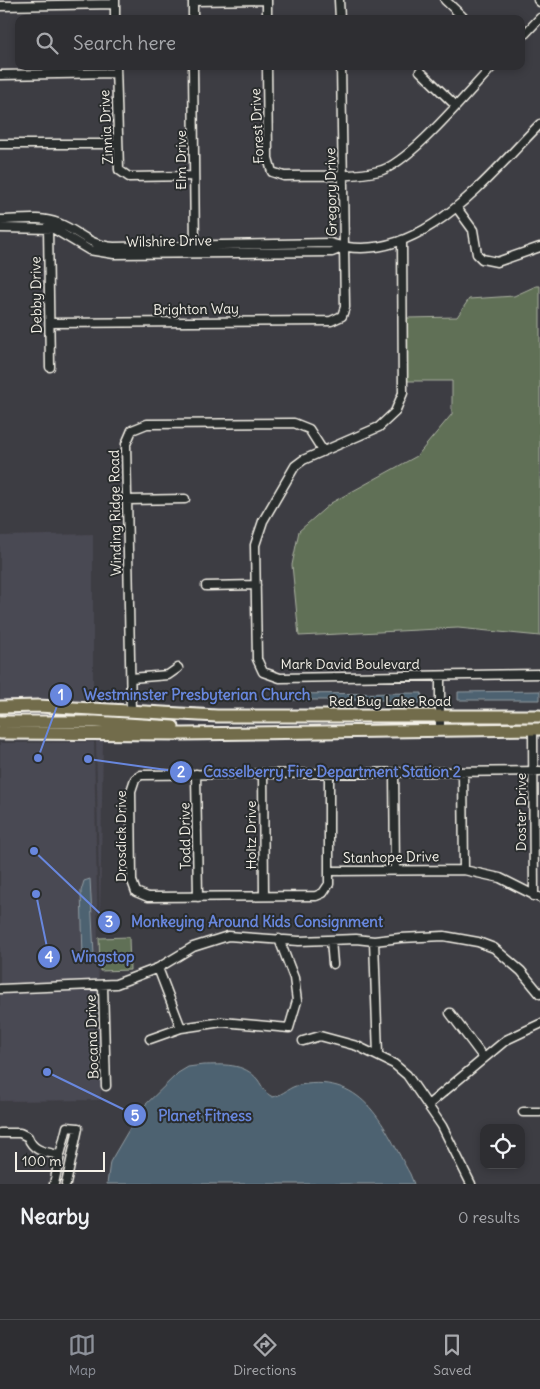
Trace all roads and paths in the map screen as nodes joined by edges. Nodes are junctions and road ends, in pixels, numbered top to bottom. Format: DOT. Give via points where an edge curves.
graph roads {
  1 [pos="267,0"];
  2 [pos="339,0"];
  3 [pos="445,0"];
  4 [pos="193,1"];
  5 [pos="115,2"];
  6 [pos="0,6"];
  7 [pos="115,15"];
  8 [pos="193,15"];
  9 [pos="267,15"];
  10 [pos="340,15"];
  11 [pos="462,15"];
  12 [pos="540,18"];
  13 [pos="525,34"];
  14 [pos="116,70"];
  15 [pos="193,70"];
  16 [pos="267,70"];
  17 [pos="341,70"];
  18 [pos="489,70"];
  19 [pos="420,72"];
  20 [pos="0,75"];
  21 [pos="455,105"];
  22 [pos="540,124"];
  23 [pos="0,144"];
  24 [pos="118,144"];
  25 [pos="344,175"];
  26 [pos="194,176"];
  27 [pos="457,208"];
  28 [pos="0,220"];
  29 [pos="48,225"];
  30 [pos="0,228"];
  31 [pos="402,240"];
  32 [pos="344,247"];
  33 [pos="540,247"];
  34 [pos="195,249"];
  35 [pos="342,316"];
  36 [pos="50,323"];
  37 [pos="50,367"];
  38 [pos="323,451"];
  39 [pos="185,499"];
  40 [pos="126,500"];
  41 [pos="256,585"];
  42 [pos="206,586"];
  43 [pos="178,668"];
  44 [pos="540,674"];
  45 [pos="440,676"];
  46 [pos="130,678"];
  47 [pos="0,707"];
  48 [pos="131,712"];
  49 [pos="440,715"];
  50 [pos="540,716"];
  51 [pos="0,722"];
  52 [pos="538,727"];
  53 [pos="440,729"];
  54 [pos="292,731"];
  55 [pos="0,733"];
  56 [pos="536,771"];
  57 [pos="463,772"];
  58 [pos="394,773"];
  59 [pos="196,774"];
  60 [pos="263,774"];
  61 [pos="329,774"];
  62 [pos="395,870"];
  63 [pos="464,870"];
  64 [pos="329,871"];
  65 [pos="136,892"];
  66 [pos="264,896"];
  67 [pos="198,897"];
  68 [pos="537,897"];
  69 [pos="279,939"];
  70 [pos="331,940"];
  71 [pos="374,941"];
  72 [pos="333,964"];
  73 [pos="158,968"];
  74 [pos="102,987"];
  75 [pos="0,989"];
  76 [pos="540,994"];
  77 [pos="450,1013"];
  78 [pos="540,1024"];
  79 [pos="181,1028"];
  80 [pos="150,1039"];
  81 [pos="303,1041"];
  82 [pos="378,1055"];
  83 [pos="483,1057"];
  84 [pos="106,1086"];
  85 [pos="428,1105"];
  86 [pos="523,1112"];
  87 [pos="540,1112"];
  88 [pos="0,1133"];
  89 [pos="60,1156"];
  90 [pos="54,1184"];
  91 [pos="66,1184"];
  92 [pos="471,1184"];
  1 -- 4 [label="street"];
  1 -- 9 [label="street"];
  2 -- 10 [label="street"];
  3 -- 11 [label="street"];
  4 -- 8 [label="street"];
  5 -- 6 [label="street"];
  5 -- 7 [label="street"];
  12 -- 13 [label="street"];
  14 -- 20 [label="street"];
  14 -- 24 [label="street, Zinnia Drive"];
  15 -- 26 [label="street, Elm Drive"];
  16 -- 25 [label="street, Forest Drive" via="268,158 272,172 284,176"];
  17 -- 25 [label="street, Gregory Drive"];
  18 -- 21 [label="street"];
  19 -- 21 [label="street"];
  21 -- 25 [label="street" via="408,155 392,166 380,171"];
  22 -- 27 [label="street, Wilshire Drive"];
  23 -- 24 [label="street"];
  24 -- 26 [label="street, Zinnia Drive" via="119,170 129,177"];
  25 -- 32 [label="street, Gregory Drive"];
  26 -- 34 [label="street, Elm Drive"];
  27 -- 31 [label="street, Wilshire Drive" via="432,226"];
  27 -- 33 [label="street" via="473,230 477,254 482,259 497,262"];
  28 -- 29 [label="street, Wilshire Drive"];
  29 -- 30 [label="street, Wilshire Drive"];
  29 -- 34 [label="street, Wilshire Drive" via="69,228 81,238 102,246"];
  29 -- 36 [label="street, Debby Drive"];
  31 -- 32 [label="street, Wilshire Drive" via="368,247"];
  31 -- 38 [label="street, Mark David Boulevard" via="403,380 399,404 389,420 379,427"];
  32 -- 34 [label="street, Wilshire Drive" via="332,252"];
  32 -- 35 [label="street, Gregory Drive" via="345,307"];
  35 -- 36 [label="street, Brighton Way" via="331,321"];
  36 -- 37 [label="street, Debby Drive"];
  38 -- 40 [label="street, Winding Ridge Road" via="309,429 294,423 139,426 126,444"];
  38 -- 41 [label="street, Mark David Boulevard" via="295,466 263,521 255,545"];
  39 -- 40 [label="street"];
  40 -- 46 [label="street, Winding Ridge Road"];
  41 -- 42 [label="street"];
  41 -- 45 [label="street, Mark David Boulevard" via="257,659 263,672 270,676"];
  43 -- 46 [label="street" via="168,675"];
  44 -- 45 [label="street"];
  45 -- 49 [label="street"];
  46 -- 48 [label="street, Winding Ridge Road"];
  47 -- 48 [label="main road, Red Bug Lake Road"];
  48 -- 49 [label="main road, Red Bug Lake Road" via="216,716"];
  49 -- 50 [label="main road, Red Bug Lake Road"];
  49 -- 53 [label="street"];
  51 -- 54 [label="main road" via="95,722"];
  52 -- 53 [label="main road, Red Bug Lake Road"];
  52 -- 56 [label="street, Doster Drive"];
  53 -- 54 [label="main road, Red Bug Lake Road"];
  54 -- 55 [label="main road, Red Bug Lake Road"];
  56 -- 57 [label="street"];
  56 -- 68 [label="street, Doster Drive"];
  57 -- 58 [label="street"];
  57 -- 63 [label="street"];
  58 -- 61 [label="street"];
  58 -- 62 [label="street"];
  59 -- 60 [label="street"];
  59 -- 65 [label="street, Drosdick Drive" via="148,774 135,779 131,790 132,882"];
  59 -- 67 [label="street, Todd Drive"];
  60 -- 61 [label="street"];
  60 -- 66 [label="street, Holtz Drive"];
  61 -- 64 [label="street"];
  62 -- 63 [label="street, Stanhope Drive"];
  62 -- 64 [label="street, Stanhope Drive"];
  63 -- 68 [label="street, Stanhope Drive" via="500,878"];
  64 -- 66 [label="street, Stanhope Drive" via="326,890 316,896"];
  65 -- 67 [label="street, Stanhope Drive" via="148,897"];
  66 -- 67 [label="street, Stanhope Drive"];
  69 -- 70 [label="street"];
  69 -- 73 [label="street" via="237,936 211,940"];
  69 -- 79 [label="street" via="294,978 297,1001 289,1028 222,1022"];
  70 -- 71 [label="street"];
  70 -- 72 [label="street"];
  71 -- 76 [label="street" via="444,936 478,942 494,948 521,971"];
  71 -- 82 [label="street"];
  73 -- 74 [label="street"];
  73 -- 79 [label="street"];
  74 -- 75 [label="street"];
  74 -- 84 [label="street, Bocana Drive"];
  77 -- 83 [label="street"];
  78 -- 83 [label="street"];
  79 -- 80 [label="street"];
  81 -- 82 [label="street" via="320,1036"];
  82 -- 85 [label="street" via="407,1075"];
  83 -- 85 [label="street"];
  85 -- 92 [label="street"];
  86 -- 87 [label="street"];
  88 -- 89 [label="street" via="20,1133 28,1137 36,1150"];
  89 -- 90 [label="street"];
  89 -- 91 [label="street" via="67,1127 78,1128"];
}
